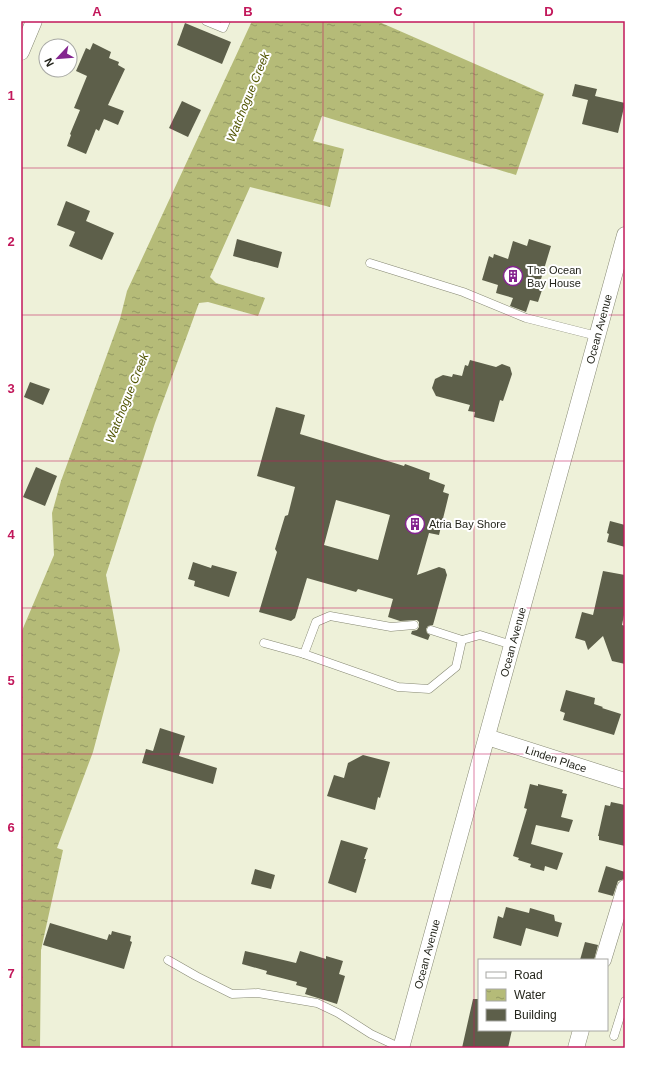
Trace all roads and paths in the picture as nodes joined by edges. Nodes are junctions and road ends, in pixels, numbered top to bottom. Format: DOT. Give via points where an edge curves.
graph roads {
  1 [pos="34,21"];
  2 [pos="206,21"];
  3 [pos="226,21"];
  4 [pos="21,52"];
  5 [pos="625,235"];
  6 [pos="370,264"];
  7 [pos="597,336"];
  8 [pos="414,625"];
  9 [pos="431,630"];
  10 [pos="462,640"];
  11 [pos="264,643"];
  12 [pos="512,645"];
  13 [pos="304,654"];
  14 [pos="487,737"];
  15 [pos="625,781"];
  16 [pos="625,888"];
  17 [pos="603,959"];
  18 [pos="168,960"];
  19 [pos="625,1001"];
  20 [pos="581,1031"];
  21 [pos="614,1036"];
  22 [pos="401,1048"];
  23 [pos="576,1048"];
  1 -- 4 [label="street"];
  2 -- 3 [label="lane" via="223,28"];
  5 -- 7 [label="street, Ocean Avenue"];
  6 -- 7 [label="lane" via="463,292 526,318"];
  7 -- 12 [label="street, Ocean Avenue"];
  8 -- 13 [label="lane" via="391,627 330,616 316,622"];
  9 -- 10 [label="lane"];
  10 -- 12 [label="lane" via="480,635"];
  10 -- 13 [label="lane" via="456,667 430,689 398,688"];
  11 -- 13 [label="lane"];
  12 -- 14 [label="street, Ocean Avenue"];
  14 -- 15 [label="street, Linden Place"];
  14 -- 22 [label="street, Ocean Avenue"];
  16 -- 17 [label="street"];
  18 -- 22 [label="lane" via="232,994 258,993 317,1003"];
  19 -- 21 [label="lane"];
  20 -- 23 [label="street"];
}
